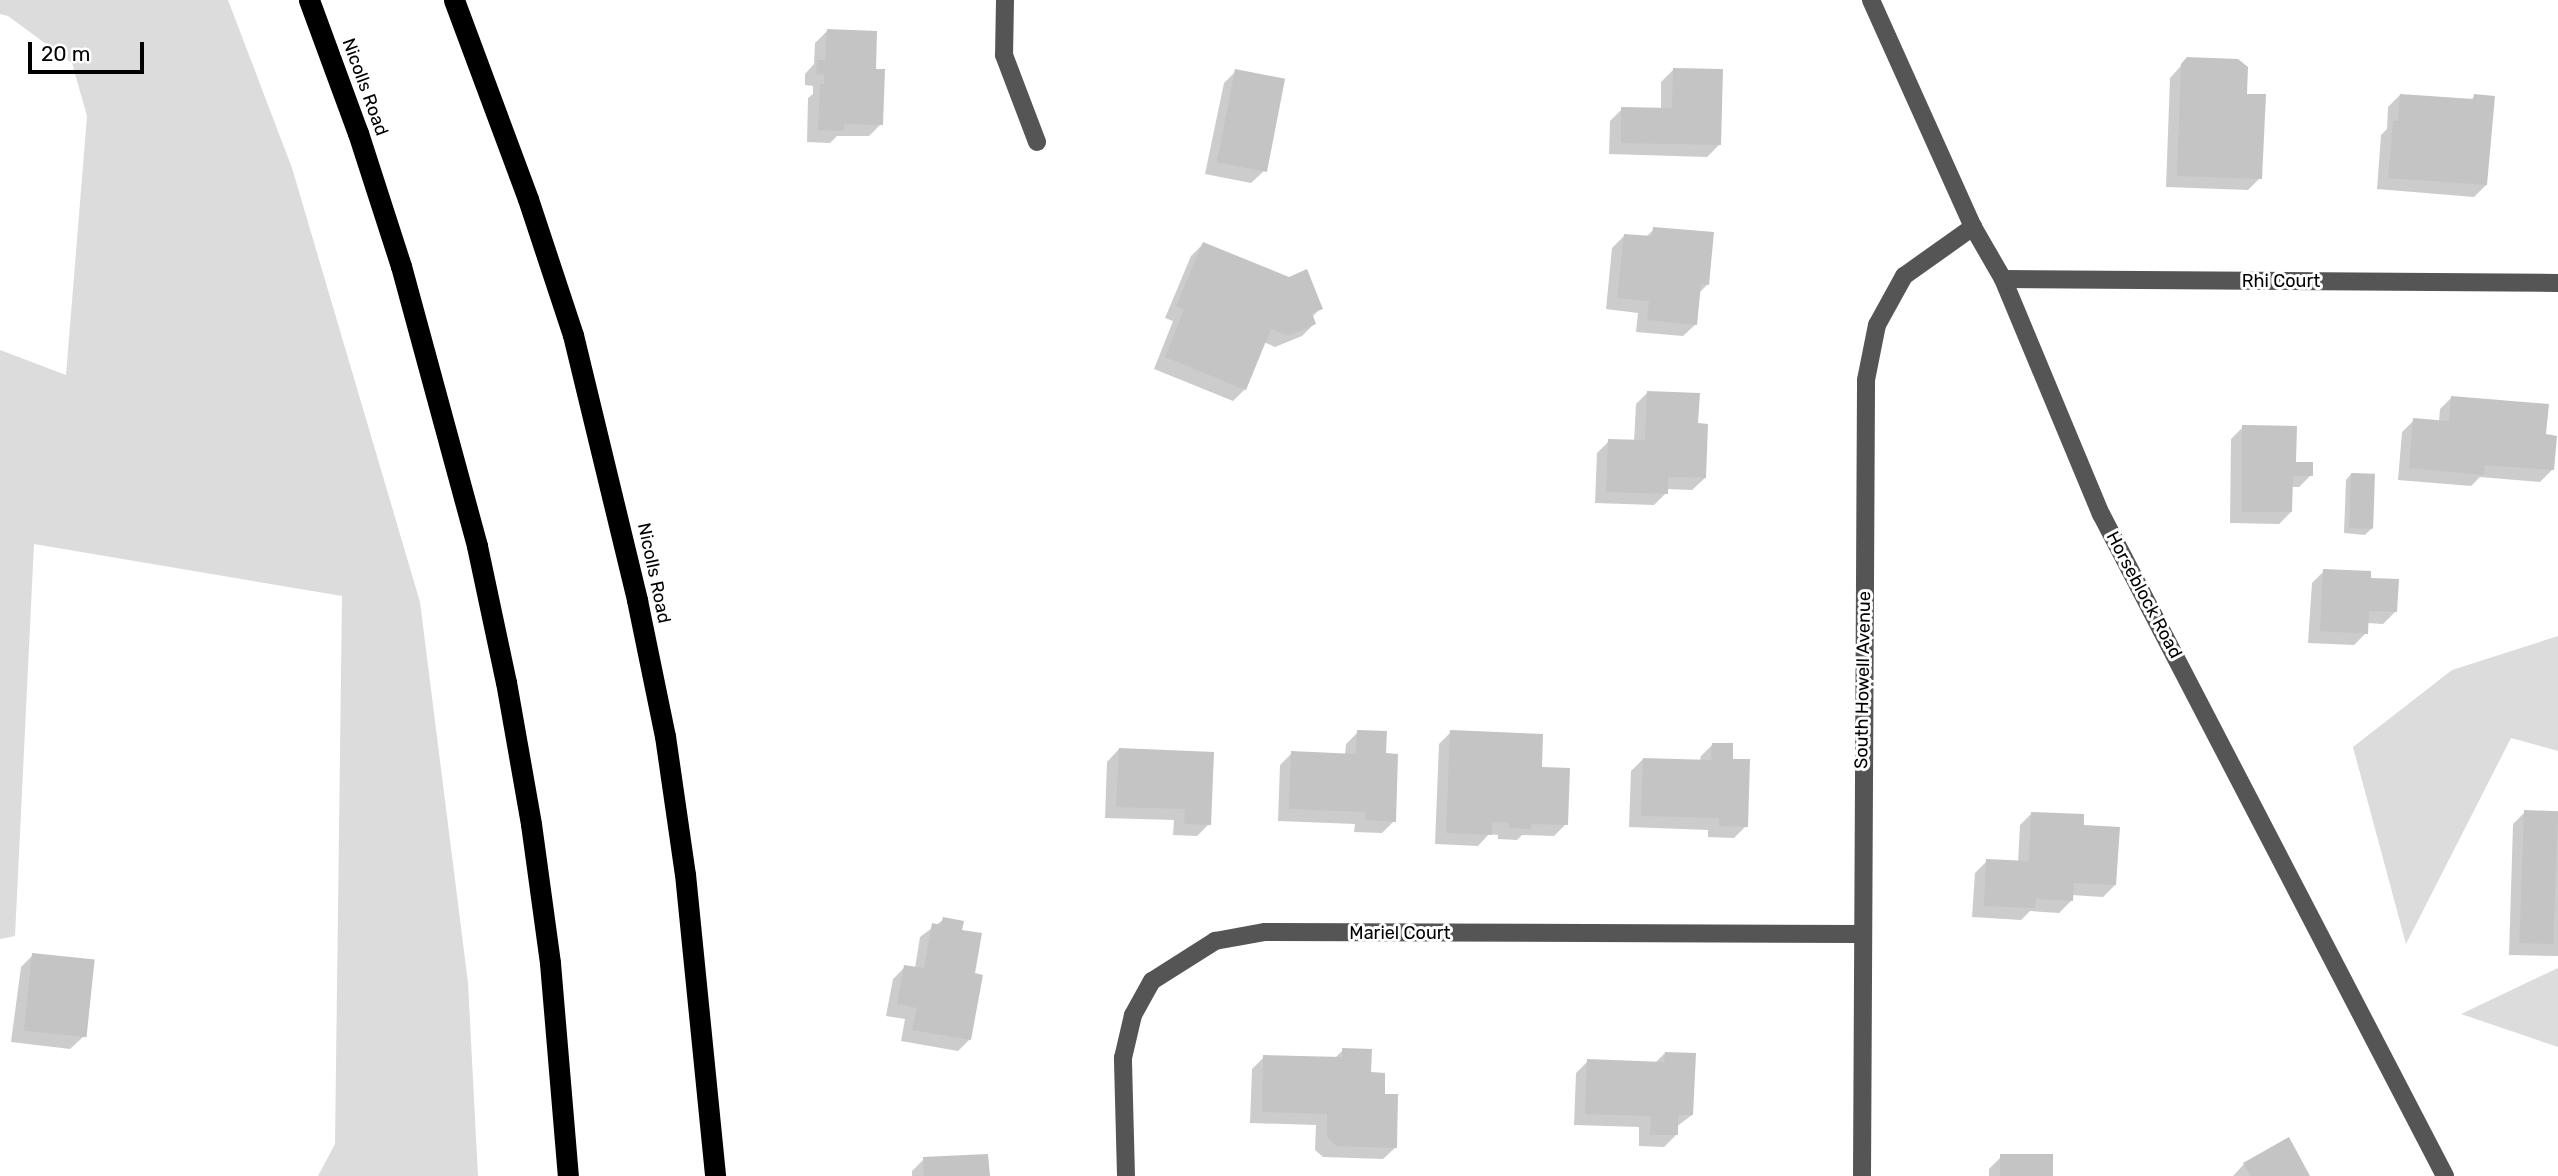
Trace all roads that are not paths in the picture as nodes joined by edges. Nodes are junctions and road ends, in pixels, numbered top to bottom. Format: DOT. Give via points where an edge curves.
graph roads {
  1 [pos="309,0"];
  2 [pos="454,0"];
  3 [pos="1005,0"];
  4 [pos="1871,0"];
  5 [pos="1037,142"];
  6 [pos="1973,228"];
  7 [pos="2003,279"];
  8 [pos="2558,283"];
  9 [pos="1861,934"];
  10 [pos="568,1176"];
  11 [pos="715,1176"];
  12 [pos="1126,1176"];
  13 [pos="1861,1176"];
  14 [pos="2445,1176"];
  1 -- 10 [label="highway, Nicolls Road" via="401,266 479,558 531,824 550,963"];
  2 -- 11 [label="highway, Nicolls Road" via="573,335 637,600 665,736 685,874"];
  3 -- 5 [label="street" via="1004,55"];
  4 -- 6 [label="street, Horseblock Road"];
  6 -- 7 [label="street, Horseblock Road"];
  6 -- 9 [label="street, South Howell Avenue" via="1904,276 1877,325 1866,380"];
  7 -- 8 [label="street, Rhi Court"];
  7 -- 14 [label="street, Horseblock Road" via="2101,514"];
  9 -- 12 [label="street, Mariel Court" via="1265,932 1215,942 1152,981 1133,1015 1123,1058"];
  9 -- 13 [label="street, South Howell Avenue"];
}
